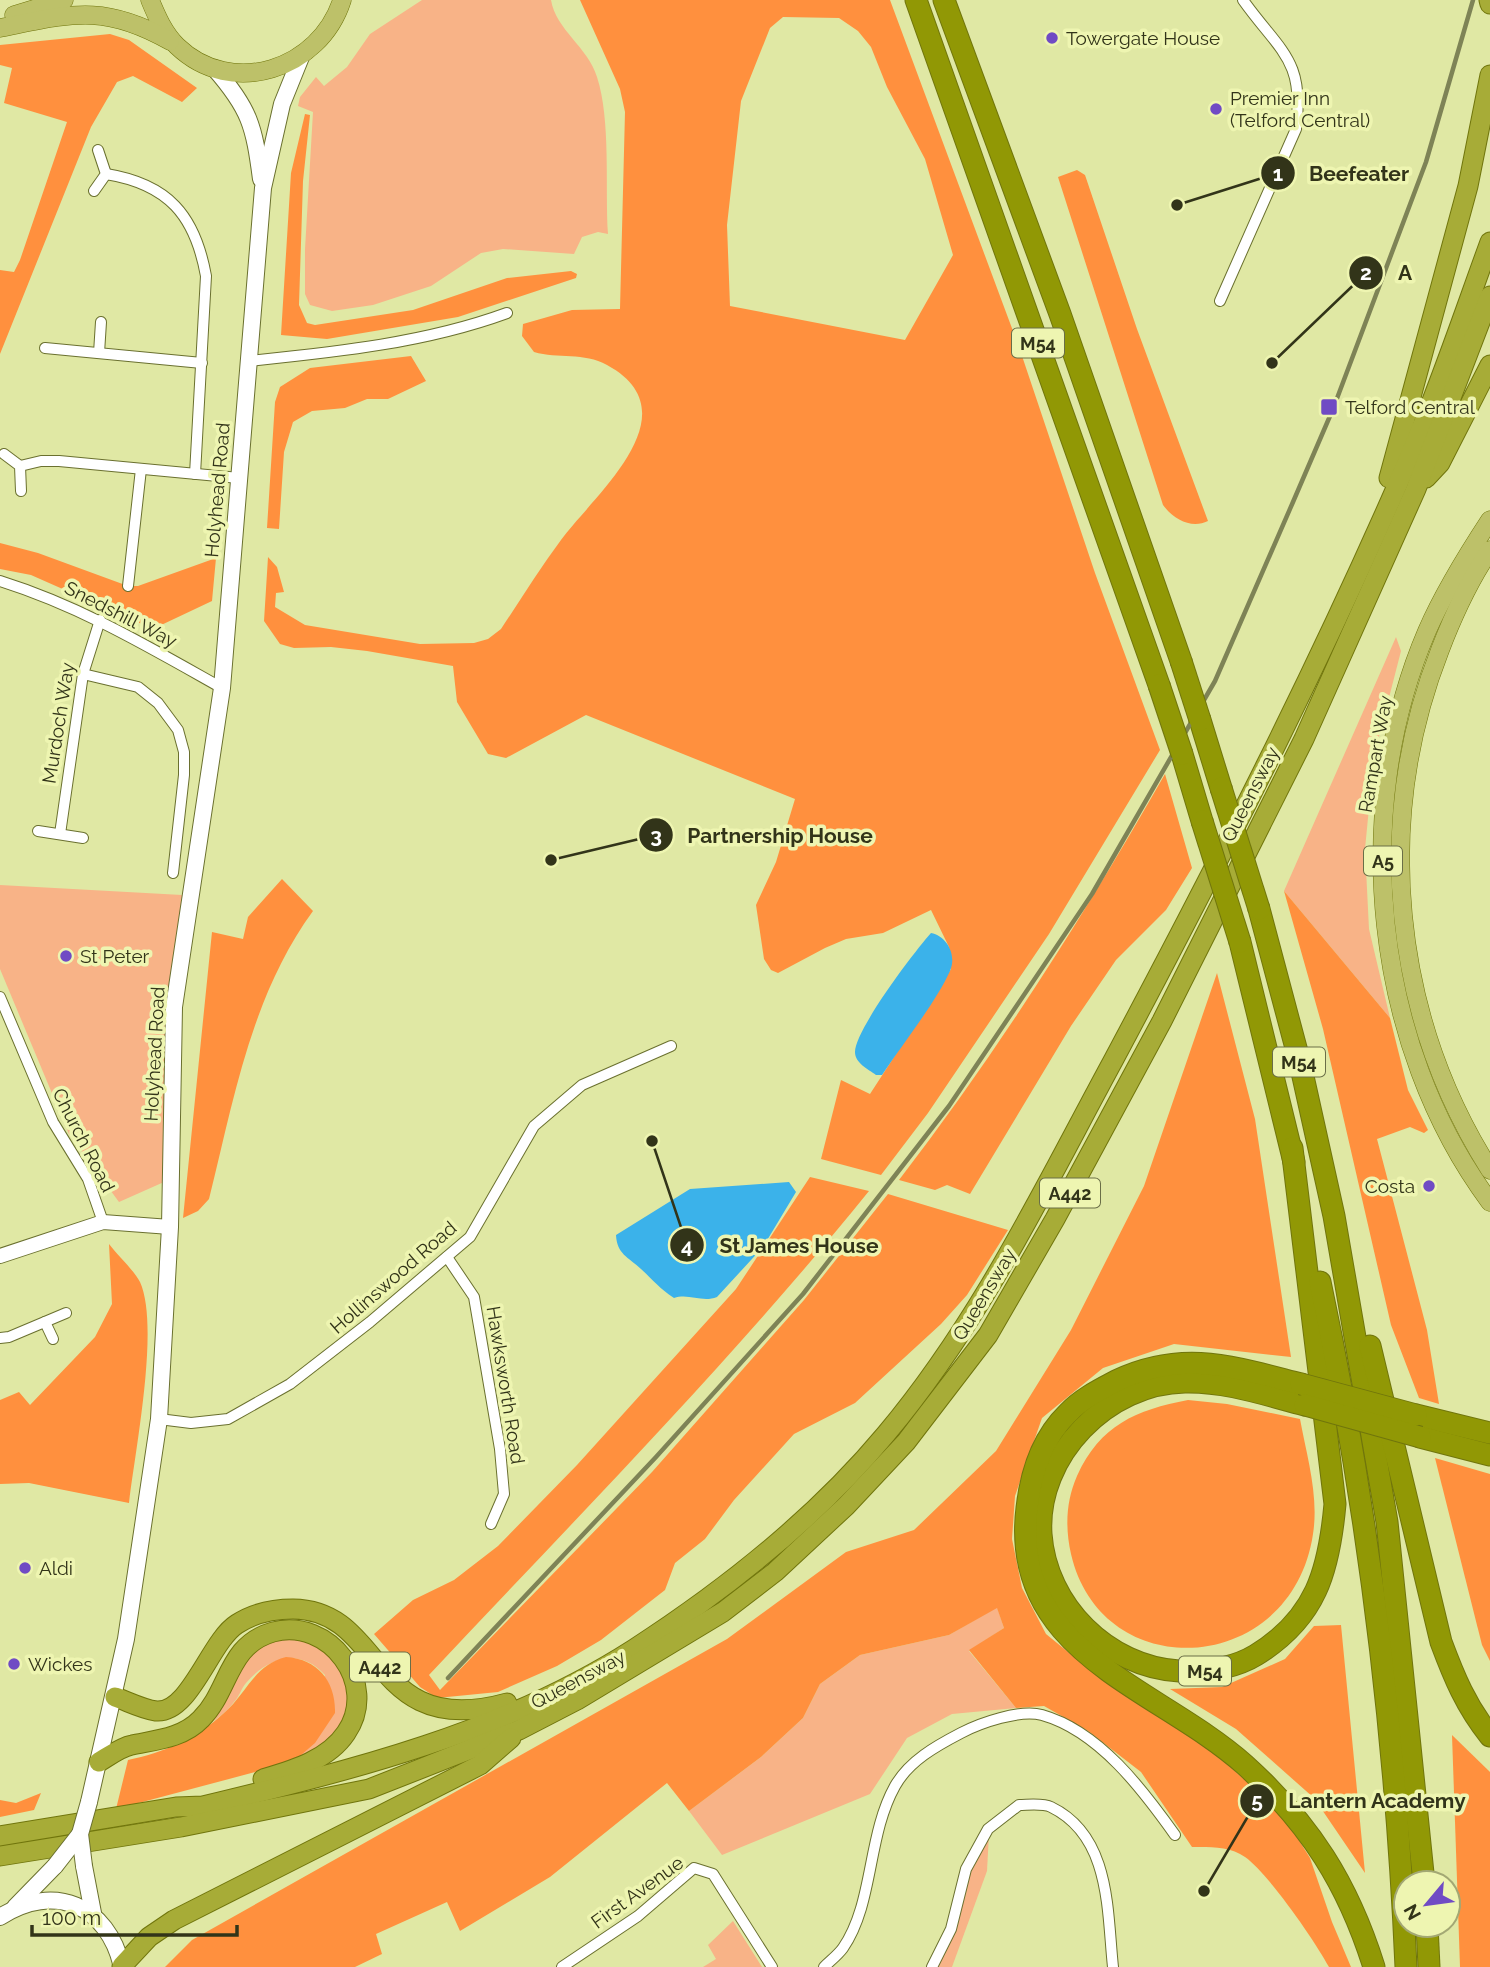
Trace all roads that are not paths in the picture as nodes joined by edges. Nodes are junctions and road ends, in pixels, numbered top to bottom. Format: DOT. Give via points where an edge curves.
graph roads {
  1 [pos="64,0"];
  2 [pos="150,0"];
  3 [pos="354,0"];
  4 [pos="916,0"];
  5 [pos="944,0"];
  6 [pos="1243,0"];
  7 [pos="340,7"];
  8 [pos="0,18"];
  9 [pos="0,27"];
  10 [pos="176,45"];
  11 [pos="301,57"];
  12 [pos="214,68"];
  13 [pos="1490,75"];
  14 [pos="98,150"];
  15 [pos="106,174"];
  16 [pos="263,188"];
  17 [pos="94,191"];
  18 [pos="1490,242"];
  19 [pos="1490,296"];
  20 [pos="1220,300"];
  21 [pos="507,313"];
  22 [pos="101,322"];
  23 [pos="45,348"];
  24 [pos="99,353"];
  25 [pos="249,361"];
  26 [pos="202,363"];
  27 [pos="1490,365"];
  28 [pos="4,454"];
  29 [pos="20,466"];
  30 [pos="141,469"];
  31 [pos="195,474"];
  32 [pos="239,478"];
  33 [pos="1416,489"];
  34 [pos="21,491"];
  35 [pos="1381,517"];
  36 [pos="1490,520"];
  37 [pos="1490,551"];
  38 [pos="0,581"];
  39 [pos="128,586"];
  40 [pos="100,620"];
  41 [pos="83,674"];
  42 [pos="222,688"];
  43 [pos="38,831"];
  44 [pos="60,834"];
  45 [pos="83,838"];
  46 [pos="173,873"];
  47 [pos="0,997"];
  48 [pos="671,1046"];
  49 [pos="1292,1148"];
  50 [pos="1490,1170"];
  51 [pos="1490,1202"];
  52 [pos="1334,1216"];
  53 [pos="103,1222"];
  54 [pos="170,1227"];
  55 [pos="0,1256"];
  56 [pos="447,1257"];
  57 [pos="66,1313"];
  58 [pos="45,1322"];
  59 [pos="0,1338"];
  60 [pos="53,1339"];
  61 [pos="1303,1395"];
  62 [pos="159,1419"];
  63 [pos="1490,1433"];
  64 [pos="1490,1455"];
  65 [pos="491,1524"];
  66 [pos="636,1647"];
  67 [pos="115,1697"];
  68 [pos="519,1730"];
  69 [pos="1490,1736"];
  70 [pos="99,1762"];
  71 [pos="176,1807"];
  72 [pos="80,1834"];
  73 [pos="1175,1835"];
  74 [pos="0,1836"];
  75 [pos="0,1856"];
  76 [pos="1423,1869"];
  77 [pos="7,1913"];
  78 [pos="93,1913"];
  79 [pos="1428,1939"];
  80 [pos="122,1966"];
  81 [pos="562,1967"];
  82 [pos="772,1967"];
  83 [pos="824,1967"];
  84 [pos="932,1967"];
  85 [pos="1113,1967"];
  86 [pos="1374,1967"];
  87 [pos="1406,1967"];
  88 [pos="1429,1967"];
  1 -- 8 [label="main road"];
  2 -- 10 [label="main road" via="159,23"];
  3 -- 7 [label="main road"];
  4 -- 49 [label="highway, M54, bridge" via="1160,685 1240,942"];
  5 -- 52 [label="highway, M54, bridge" via="1060,314 1200,720 1259,909"];
  6 -- 20 [label="street" via="1292,62 1299,103 1296,129"];
  7 -- 11 [label="main road" via="323,38"];
  9 -- 10 [label="main road" via="83,12 117,17"];
  10 -- 12 [label="main road"];
  11 -- 12 [label="main road" via="267,71"];
  11 -- 16 [label="main road, Holyhead Road" via="282,104"];
  12 -- 16 [label="main road, Holyhead Road" via="247,110"];
  13 -- 35 [label="highway, A442" via="1468,186"];
  14 -- 15 [label="street"];
  15 -- 17 [label="street"];
  15 -- 26 [label="street" via="159,192 191,225 206,276"];
  16 -- 25 [label="main road, Holyhead Road"];
  18 -- 35 [label="highway, Queensway / A442" via="1411,451"];
  19 -- 33 [label="highway, Queensway / A442"];
  21 -- 25 [label="street" via="462,329"];
  22 -- 24 [label="street"];
  23 -- 24 [label="street"];
  24 -- 26 [label="street"];
  25 -- 32 [label="main road, Holyhead Road"];
  26 -- 31 [label="street"];
  27 -- 33 [label="highway, A442" via="1440,463"];
  28 -- 29 [label="street"];
  29 -- 30 [label="street" via="59,461"];
  29 -- 34 [label="street"];
  30 -- 31 [label="street"];
  30 -- 39 [label="street"];
  31 -- 32 [label="street"];
  32 -- 42 [label="main road, Holyhead Road"];
  33 -- 68 [label="highway, Queensway / A442" via="1304,739 1168,1009 988,1335 906,1442 775,1572 678,1642"];
  35 -- 66 [label="highway, Queensway / A442" via="1284,727 1155,982 996,1279 955,1343 885,1435 833,1490 761,1556"];
  36 -- 51 [label="main road, Rampart Way / A5" via="1436,613 1410,680 1388,783 1382,844 1387,940 1404,1019 1435,1107"];
  37 -- 50 [label="main road, Rampart Way / A5" via="1452,618 1424,690 1404,791 1400,863 1409,971 1434,1060"];
  38 -- 40 [label="street, Snedshill Way" via="43,594"];
  40 -- 41 [label="street, Murdoch Way"];
  40 -- 42 [label="street, Snedshill Way"];
  41 -- 44 [label="street, Murdoch Way"];
  41 -- 46 [label="street" via="138,687 158,703 178,730 184,775"];
  42 -- 54 [label="main road, Holyhead Road" via="174,1007"];
  43 -- 44 [label="street"];
  44 -- 45 [label="street"];
  47 -- 53 [label="street, Church Road" via="53,1122 88,1179"];
  48 -- 56 [label="street, Hollinswood Road" via="582,1085 534,1126 470,1237"];
  49 -- 61 [label="highway, M54" via="1335,1504 1331,1547 1320,1586 1276,1643 1242,1663 1200,1672 1163,1670 1124,1657 1090,1635 1053,1583 1041,1534 1044,1500 1055,1465 1085,1425 1116,1401 1153,1386 1223,1384"];
  49 -- 87 [label="highway, M54" via="1334,1345 1387,1698"];
  52 -- 69 [label="highway, M54" via="1441,1642 1457,1687"];
  52 -- 76 [label="highway, M54" via="1387,1522"];
  53 -- 54 [label="street"];
  53 -- 55 [label="street"];
  54 -- 62 [label="main road, Holyhead Road"];
  56 -- 62 [label="street, Hollinswood Road" via="290,1384 228,1419 191,1423"];
  56 -- 65 [label="street, Hawksworth Road" via="474,1297 500,1449 504,1494"];
  57 -- 58 [label="street"];
  58 -- 59 [label="street"];
  58 -- 60 [label="street"];
  61 -- 63 [label="highway, M54, bridge"];
  61 -- 64 [label="highway, M54, bridge" via="1420,1437"];
  61 -- 86 [label="highway, M54" via="1240,1368 1198,1362 1136,1371 1097,1391 1069,1411 1039,1452 1028,1492 1026,1553 1048,1613 1064,1635 1118,1680 1244,1764 1296,1817 1338,1875"];
  62 -- 67 [label="main road, Holyhead Road"];
  66 -- 67 [label="highway, A442" via="608,1655 514,1701 453,1712 435,1709 410,1695 333,1620 282,1609 236,1624 218,1643 188,1692 167,1709 156,1711"];
  66 -- 71 [label="highway, Queensway / A442" via="544,1699 367,1766 203,1805"];
  67 -- 70 [label="main road, Holyhead Road"];
  68 -- 75 [label="highway, Queensway / A442" via="369,1789 181,1827"];
  68 -- 80 [label="highway, A442" via="481,1765 174,1920 149,1937"];
  70 -- 71 [label="highway, A442" via="130,1745 156,1742 200,1722 235,1658 256,1638 285,1629 304,1630 344,1657 355,1681 357,1704 347,1732 332,1748 288,1771"];
  70 -- 72 [label="main road, Holyhead Road, bridge"];
  71 -- 74 [label="highway, Queensway / A442"];
  72 -- 77 [label="main road, Holyhead Road, bridge"];
  72 -- 78 [label="main road, Holyhead Road, bridge"];
  73 -- 83 [label="street" via="1133,1777 1081,1735 1041,1714 986,1719 929,1749 896,1785 875,1837 862,1905 843,1948"];
  77 -- 78 [label="main road" via="38,1902 62,1901"];
  78 -- 80 [label="main road" via="115,1945"];
  79 -- 88 [label="highway"];
  81 -- 82 [label="street, First Avenue" via="638,1916 694,1868 713,1874"];
  84 -- 85 [label="street" via="982,1839 1018,1805 1050,1806 1083,1832 1103,1873"];
}
